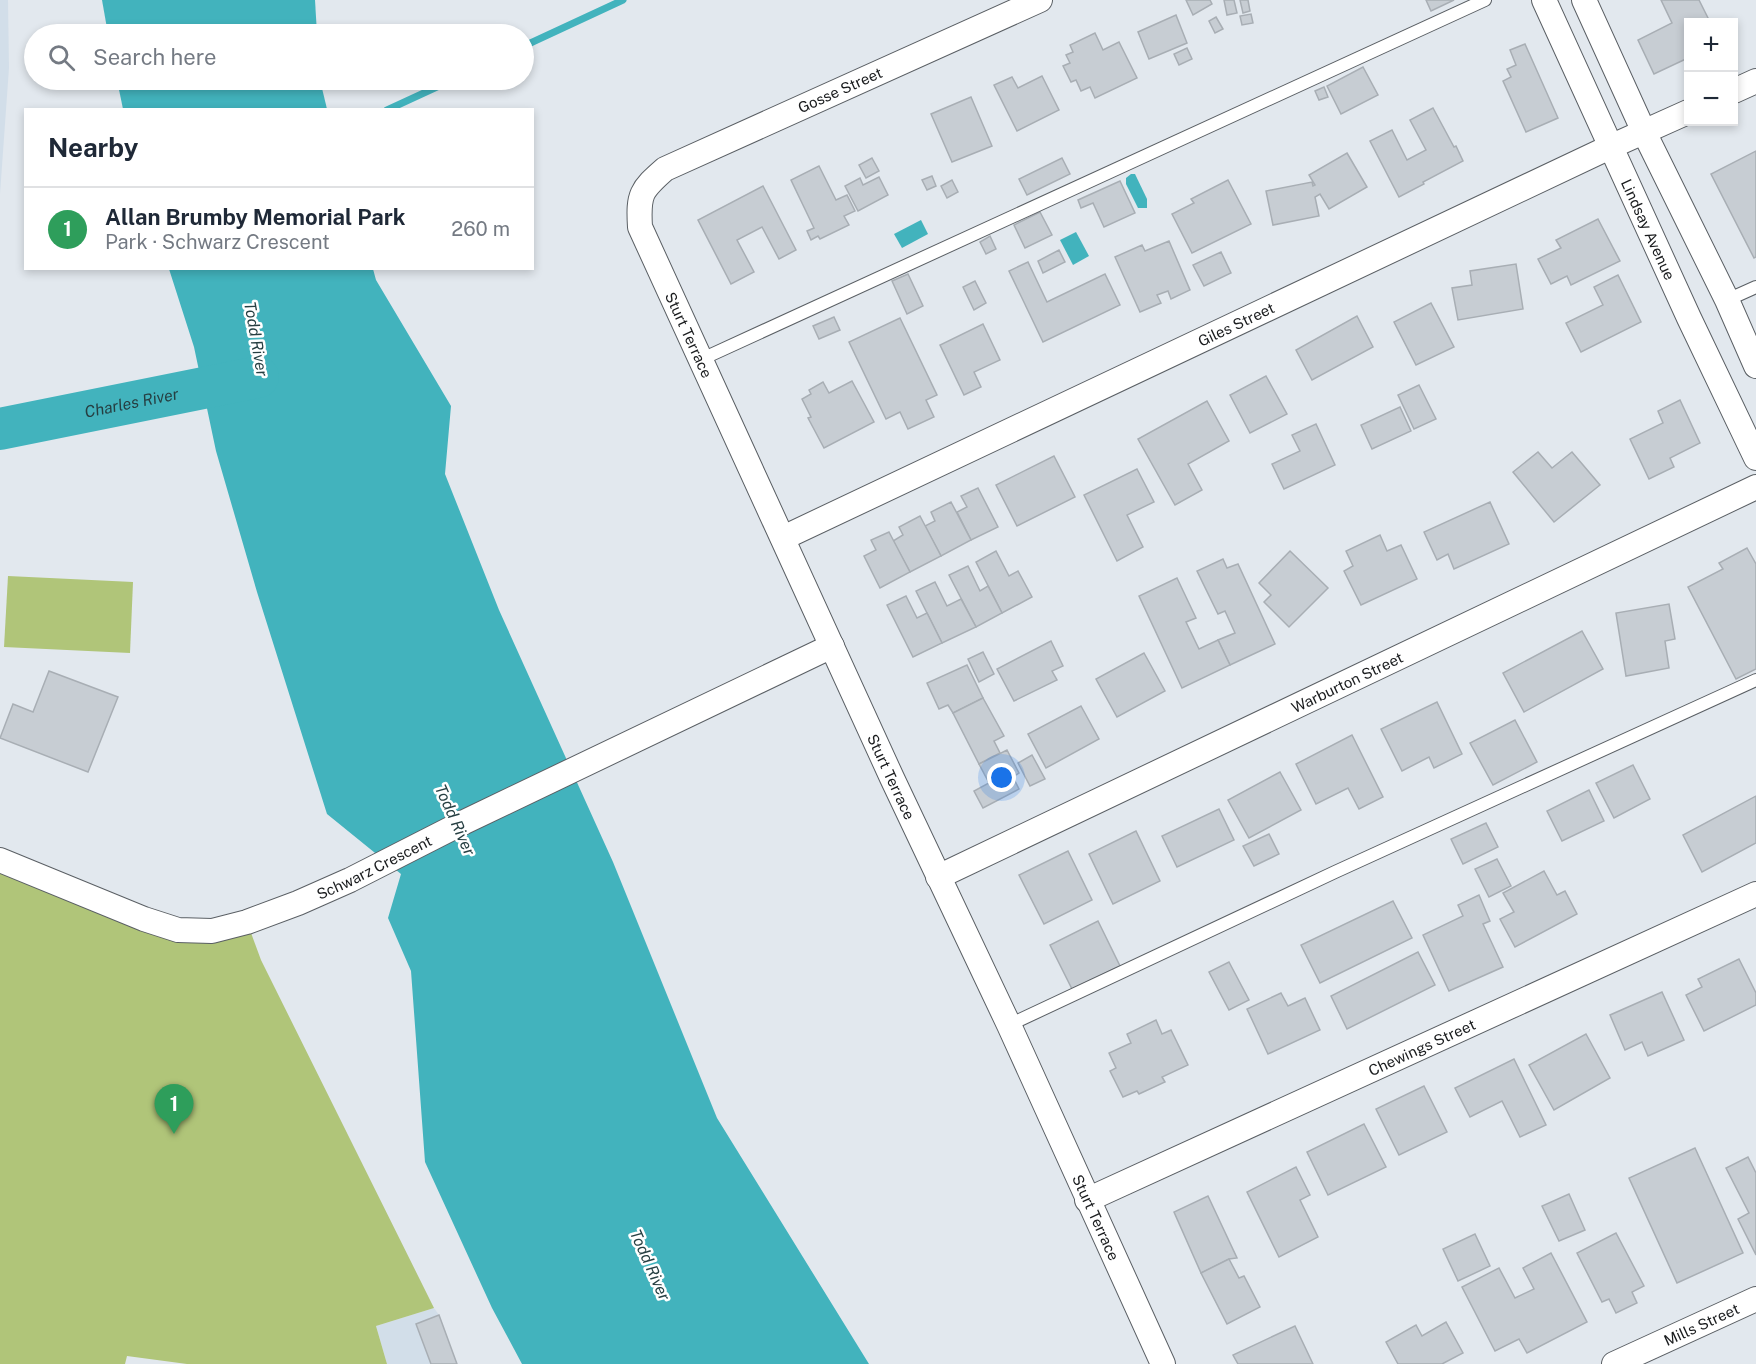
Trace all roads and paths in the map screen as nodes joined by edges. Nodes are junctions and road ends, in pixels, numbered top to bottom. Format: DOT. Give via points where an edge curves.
graph roads {
  1 [pos="1040,0"];
  2 [pos="1485,0"];
  3 [pos="1544,0"];
  4 [pos="1584,0"];
  5 [pos="1756,81"];
  6 [pos="1738,89"];
  7 [pos="1684,114"];
  8 [pos="1644,132"];
  9 [pos="1611,147"];
  10 [pos="645,186"];
  11 [pos="1756,287"];
  12 [pos="1726,300"];
  13 [pos="702,359"];
  14 [pos="1756,366"];
  15 [pos="1756,458"];
  16 [pos="1756,487"];
  17 [pos="783,538"];
  18 [pos="832,646"];
  19 [pos="1756,680"];
  20 [pos="0,860"];
  21 [pos="938,877"];
  22 [pos="1756,894"];
  23 [pos="1009,1025"];
  24 [pos="1087,1200"];
  25 [pos="1756,1299"];
  26 [pos="1162,1364"];
  27 [pos="1614,1364"];
  1 -- 10 [label="street, Gosse Street" via="665,168"];
  2 -- 13 [label="lane"];
  3 -- 9 [label="street, Lindsay Avenue"];
  4 -- 8 [label="street"];
  5 -- 6 [label="street"];
  7 -- 8 [label="street, Giles Street"];
  8 -- 9 [label="street, Giles Street"];
  8 -- 12 [label="street"];
  9 -- 15 [label="street, Lindsay Avenue"];
  9 -- 17 [label="street, Giles Street"];
  10 -- 13 [label="street, Sturt Terrace" via="639,204 640,226"];
  11 -- 12 [label="lane"];
  12 -- 14 [label="street"];
  13 -- 17 [label="street, Sturt Terrace"];
  16 -- 21 [label="street, Warburton Street"];
  17 -- 18 [label="street, Sturt Terrace"];
  18 -- 20 [label="street, Schwarz Crescent" via="350,880 247,922 212,931 178,930"];
  18 -- 21 [label="street, Sturt Terrace"];
  19 -- 23 [label="lane"];
  21 -- 23 [label="street, Sturt Terrace"];
  22 -- 24 [label="street, Chewings Street"];
  23 -- 24 [label="street, Sturt Terrace"];
  24 -- 26 [label="street, Sturt Terrace"];
  25 -- 27 [label="street, Mills Street"];
}
